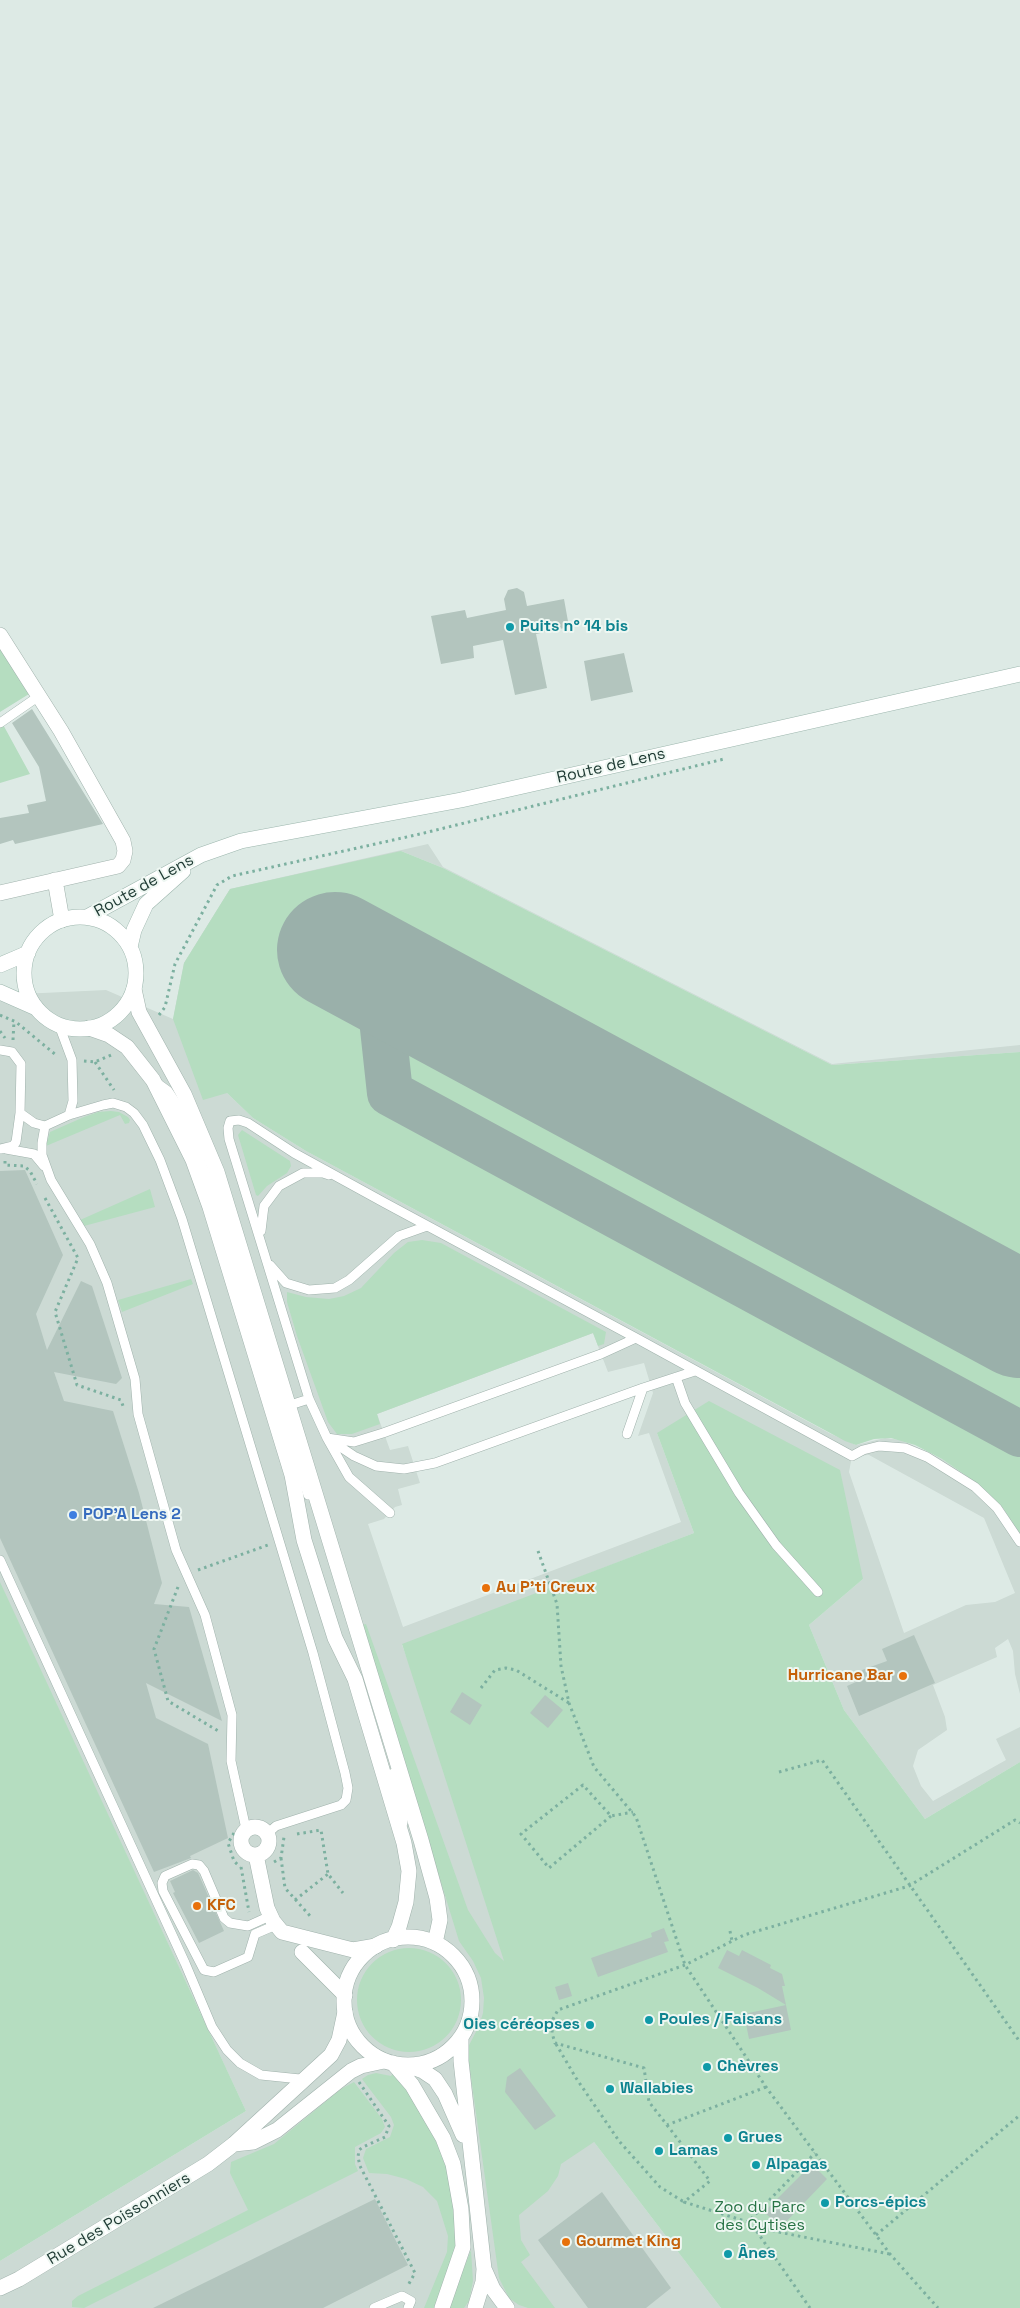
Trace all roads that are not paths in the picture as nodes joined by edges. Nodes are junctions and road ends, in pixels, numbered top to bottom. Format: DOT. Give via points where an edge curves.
graph roads {
  1 [pos="0,635"];
  2 [pos="1020,674"];
  3 [pos="39,696"];
  4 [pos="0,723"];
  5 [pos="201,856"];
  6 [pos="55,880"];
  7 [pos="0,893"];
  8 [pos="87,918"];
  9 [pos="62,920"];
  10 [pos="130,947"];
  11 [pos="28,953"];
  12 [pos="0,965"];
  13 [pos="134,989"];
  14 [pos="0,992"];
  15 [pos="36,1008"];
  16 [pos="60,1025"];
  17 [pos="89,1028"];
  18 [pos="4,1051"];
  19 [pos="20,1113"];
  20 [pos="69,1115"];
  21 [pos="45,1126"];
  22 [pos="2,1149"];
  23 [pos="46,1168"];
  24 [pos="347,1181"];
  25 [pos="427,1226"];
  26 [pos="263,1248"];
  27 [pos="636,1338"];
  28 [pos="695,1371"];
  29 [pos="676,1377"];
  30 [pos="643,1388"];
  31 [pos="309,1399"];
  32 [pos="287,1406"];
  33 [pos="627,1434"];
  34 [pos="327,1438"];
  35 [pos="390,1512"];
  36 [pos="1020,1542"];
  37 [pos="0,1560"];
  38 [pos="818,1592"];
  39 [pos="240,1829"];
  40 [pos="267,1834"];
  41 [pos="256,1855"];
  42 [pos="276,1924"];
  43 [pos="393,1940"];
  44 [pos="435,1943"];
  45 [pos="376,1946"];
  46 [pos="302,1952"];
  47 [pos="345,1995"];
  48 [pos="345,2012"];
  49 [pos="460,2039"];
  50 [pos="394,2063"];
  51 [pos="314,2072"];
  52 [pos="234,2144"];
  53 [pos="470,2153"];
  54 [pos="484,2269"];
  55 [pos="0,2288"];
  56 [pos="374,2308"];
  57 [pos="408,2308"];
  58 [pos="442,2308"];
  59 [pos="475,2308"];
  60 [pos="507,2308"];
  1 -- 3 [label="street"];
  2 -- 5 [label="street, Route de Lens" via="461,800 241,842"];
  3 -- 4 [label="lane"];
  3 -- 6 [label="street" via="126,851 118,866"];
  5 -- 8 [label="street, Route de Lens"];
  5 -- 10 [label="street, Route de Lens" via="146,904"];
  6 -- 7 [label="street"];
  6 -- 9 [label="street"];
  8 -- 9 [label="street"];
  8 -- 10 [label="street" via="104,922"];
  9 -- 11 [label="street" via="42,933"];
  10 -- 13 [label="street" via="135,968"];
  11 -- 12 [label="street"];
  11 -- 15 [label="street" via="25,982"];
  13 -- 17 [label="street" via="119,1013 103,1024"];
  13 -- 32 [label="street" via="139,1012 184,1094 217,1172"];
  14 -- 15 [label="street"];
  15 -- 16 [label="street"];
  16 -- 17 [label="street" via="74,1029"];
  16 -- 20 [label="lane" via="72,1060 73,1101"];
  17 -- 43 [label="street" via="109,1035 127,1047 153,1080 193,1160 210,1207 292,1475 304,1540 335,1638 355,1680 404,1843 409,1871 406,1902"];
  18 -- 19 [label="lane" via="12,1052 20,1064"];
  19 -- 21 [label="lane"];
  19 -- 22 [label="lane" via="16,1142"];
  20 -- 21 [label="lane"];
  20 -- 40 [label="lane" via="113,1103 126,1108 143,1125 160,1160 182,1219 313,1653 348,1788 346,1800 341,1805 276,1826"];
  21 -- 23 [label="lane" via="42,1143"];
  22 -- 23 [label="lane" via="34,1154"];
  23 -- 39 [label="lane" via="90,1244 106,1283 135,1379 138,1414 176,1550 205,1615 232,1715 231,1761"];
  24 -- 25 [label="lane"];
  24 -- 26 [label="lane" via="323,1173 303,1173 279,1186 264,1206 261,1224"];
  24 -- 26 [label="lane" via="294,1153 248,1123 230,1121 230,1139"];
  25 -- 26 [label="lane" via="399,1236 349,1280 335,1288 309,1290 286,1283 272,1267"];
  25 -- 27 [label="lane"];
  26 -- 31 [label="lane"];
  27 -- 28 [label="lane"];
  27 -- 34 [label="lane" via="601,1354 384,1433 354,1442"];
  28 -- 29 [label="lane"];
  28 -- 36 [label="lane" via="852,1456 880,1446 904,1448 927,1457 975,1487 997,1508"];
  29 -- 30 [label="lane"];
  29 -- 38 [label="lane" via="688,1408 739,1493 776,1545"];
  30 -- 33 [label="lane"];
  30 -- 34 [label="lane" via="436,1462 404,1469 376,1466"];
  31 -- 32 [label="lane"];
  31 -- 34 [label="lane"];
  32 -- 44 [label="street" via="426,1856 440,1920"];
  34 -- 35 [label="lane" via="349,1477"];
  37 -- 51 [label="lane" via="186,1963 212,2027 240,2063 261,2075 300,2080"];
  39 -- 40 [label="street" via="255,1826"];
  39 -- 41 [label="street" via="241,1846 247,1853"];
  40 -- 41 [label="street" via="267,1848"];
  41 -- 42 [label="street" via="267,1908"];
  42 -- 42 [label="lane" via="248,1926 230,1923 224,1918 199,1865 192,1864 166,1876 162,1883 163,1891 204,1970 214,1972 248,1957 255,1934"];
  42 -- 45 [label="street" via="353,1950"];
  43 -- 44 [label="street" via="420,1938"];
  43 -- 45 [label="street"];
  44 -- 49 [label="street" via="450,1952 470,1983 469,2021"];
  45 -- 47 [label="street" via="354,1967"];
  46 -- 47 [label="street"];
  47 -- 48 [label="street"];
  48 -- 50 [label="street" via="350,2029 361,2046"];
  48 -- 51 [label="street, Rue des Poissonniers" via="339,2040"];
  49 -- 50 [label="street" via="447,2053 427,2063"];
  49 -- 53 [label="street"];
  50 -- 52 [label="street, Rue des Poissonniers" via="361,2066 351,2071 277,2130 253,2142"];
  50 -- 53 [label="street" via="423,2071 435,2079 445,2094"];
  50 -- 58 [label="street" via="417,2093 443,2138 453,2164 463,2247"];
  51 -- 52 [label="street, Rue des Poissonniers"];
  52 -- 55 [label="street, Rue des Poissonniers" via="208,2164"];
  53 -- 54 [label="street"];
  54 -- 59 [label="street"];
  54 -- 60 [label="street"];
  56 -- 57 [label="lane" via="402,2296 412,2301"];
}
